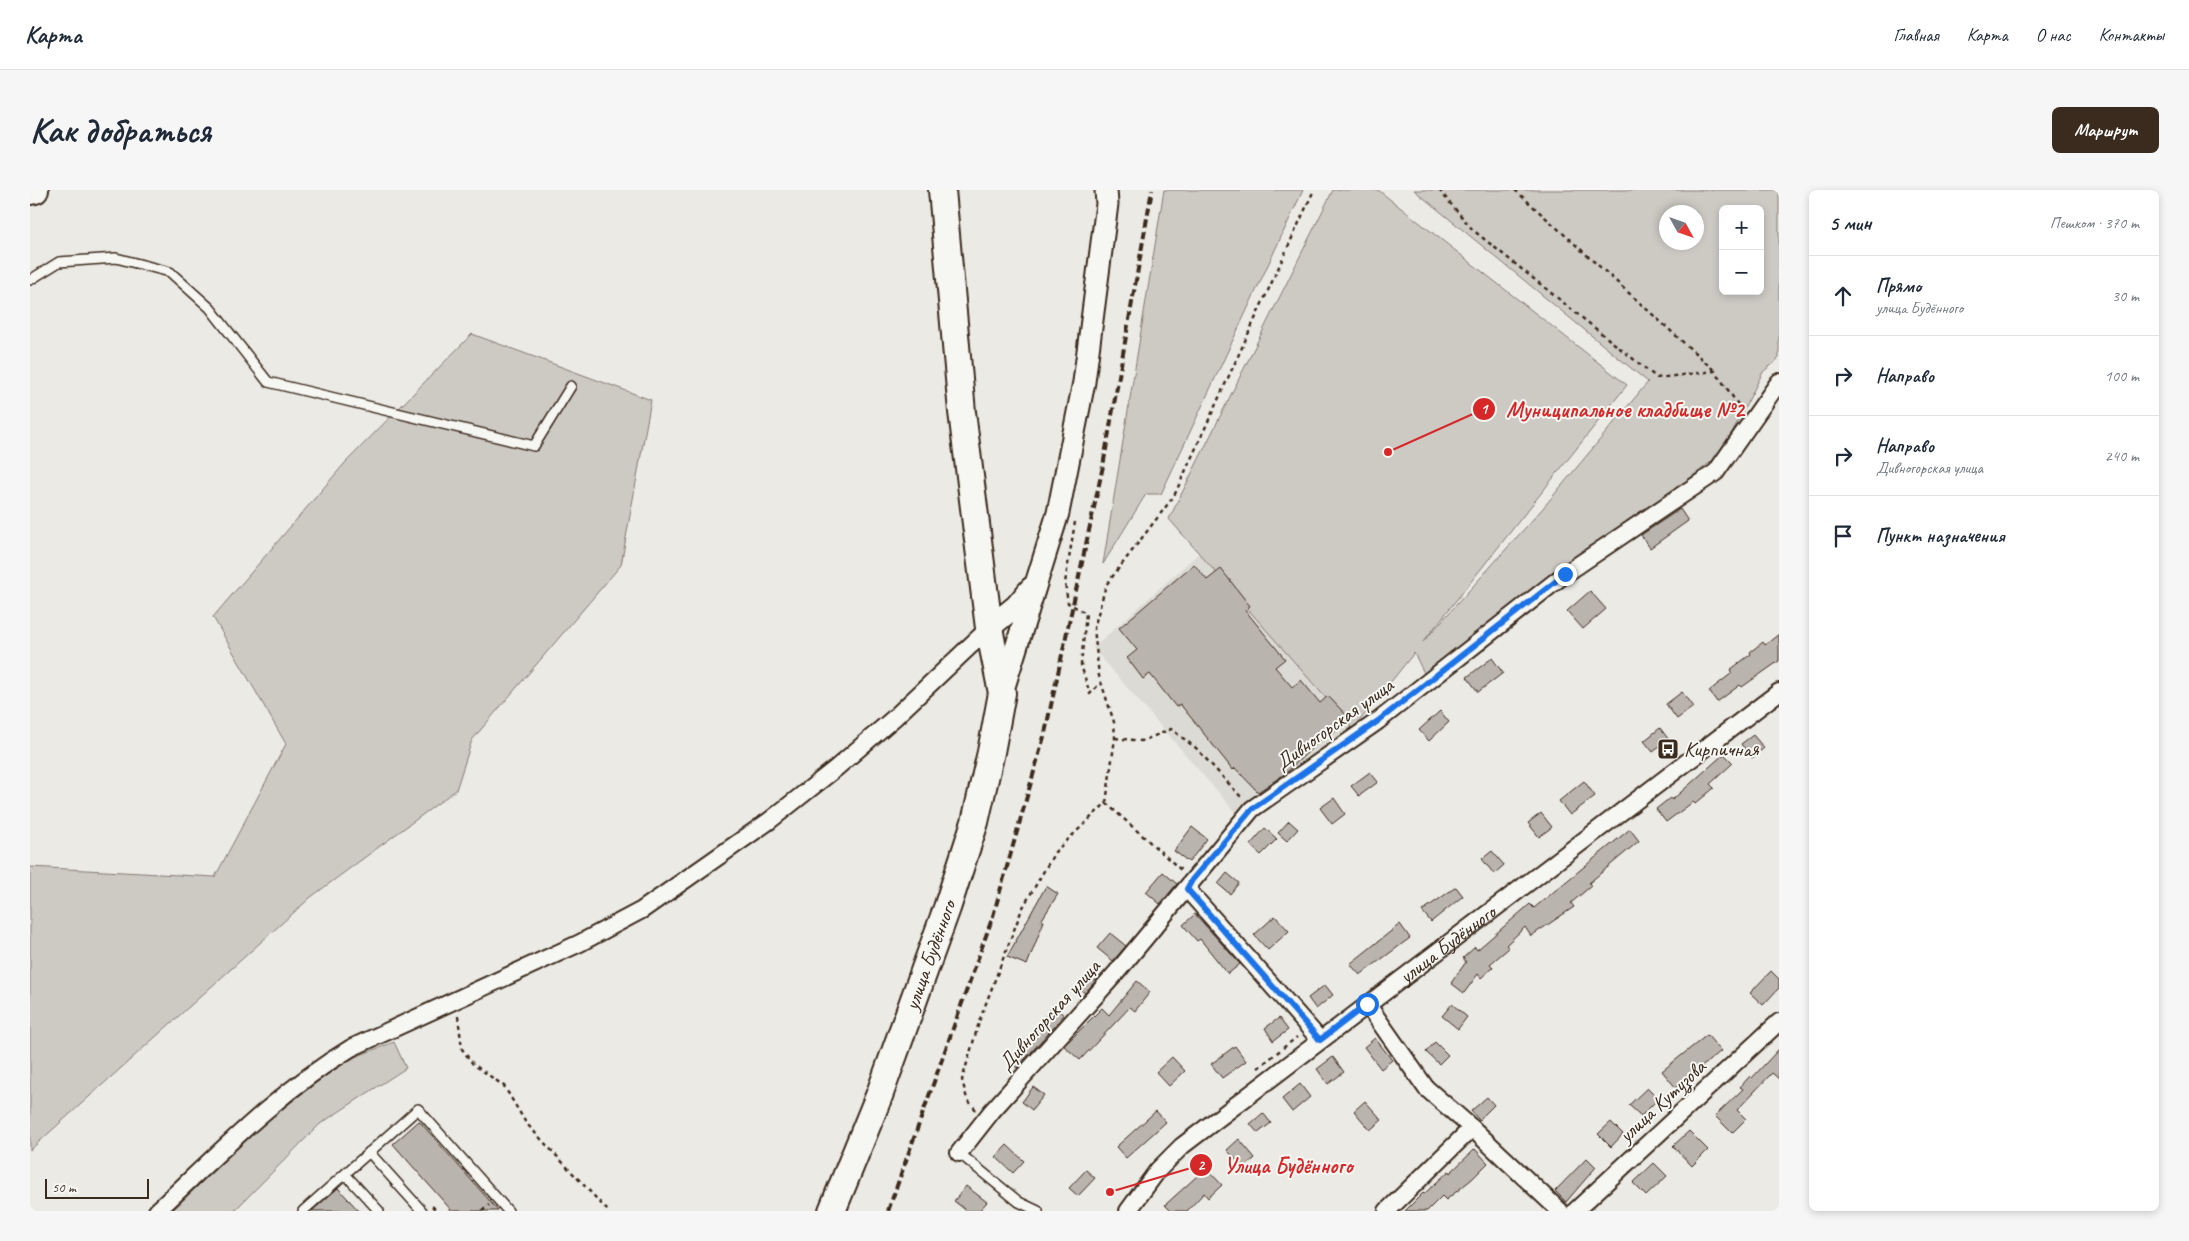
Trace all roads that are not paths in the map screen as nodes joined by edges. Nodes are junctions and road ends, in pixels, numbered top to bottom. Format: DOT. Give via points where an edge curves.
graph roads {
  1 [pos="36,190"];
  2 [pos="942,190"];
  3 [pos="1106,190"];
  4 [pos="30,191"];
  5 [pos="30,196"];
  6 [pos="30,280"];
  7 [pos="1779,382"];
  8 [pos="571,386"];
  9 [pos="1039,578"];
  10 [pos="989,628"];
  11 [pos="1779,692"];
  12 [pos="1002,693"];
  13 [pos="1190,884"];
  14 [pos="1367,1004"];
  15 [pos="1779,1022"];
  16 [pos="1320,1040"];
  17 [pos="1472,1128"];
  18 [pos="369,1152"];
  19 [pos="959,1153"];
  20 [pos="345,1174"];
  21 [pos="158,1211"];
  22 [pos="303,1211"];
  23 [pos="379,1211"];
  24 [pos="422,1211"];
  25 [pos="508,1211"];
  26 [pos="832,1211"];
  27 [pos="1038,1211"];
  28 [pos="1128,1211"];
  29 [pos="1387,1211"];
  30 [pos="1560,1211"];
  31 [pos="1575,1211"];
  1 -- 4 [label="main road"];
  1 -- 5 [label="street"];
  2 -- 10 [label="main road" via="962,412"];
  3 -- 9 [label="street" via="1107,204 1084,382 1058,514"];
  6 -- 8 [label="lane" via="59,262 116,258 170,272 210,308 268,382 534,446"];
  7 -- 13 [label="street, Дивногорская улица" via="1716,472 1565,574 1378,721 1252,809"];
  9 -- 10 [label="street" via="1016,606"];
  9 -- 12 [label="street"];
  10 -- 12 [label="main road"];
  10 -- 21 [label="street" via="894,718 835,768 711,863 642,910 351,1048 316,1070 254,1120"];
  11 -- 14 [label="street, улица Будённого"];
  12 -- 26 [label="main road, улица Будённого" via="975,822 950,900 879,1096"];
  13 -- 16 [label="street"];
  13 -- 19 [label="street, Дивногорская улица"];
  14 -- 16 [label="street, улица Будённого"];
  14 -- 17 [label="street" via="1426,1088"];
  15 -- 31 [label="street, улица Кутузова"];
  16 -- 28 [label="street, улица Будённого" via="1182,1146 1158,1170"];
  17 -- 29 [label="street"];
  17 -- 30 [label="street"];
  18 -- 20 [label="lane"];
  18 -- 24 [label="lane"];
  18 -- 25 [label="lane" via="418,1109"];
  19 -- 27 [label="lane" via="1019,1202"];
  20 -- 22 [label="lane"];
  20 -- 23 [label="lane"];
}
